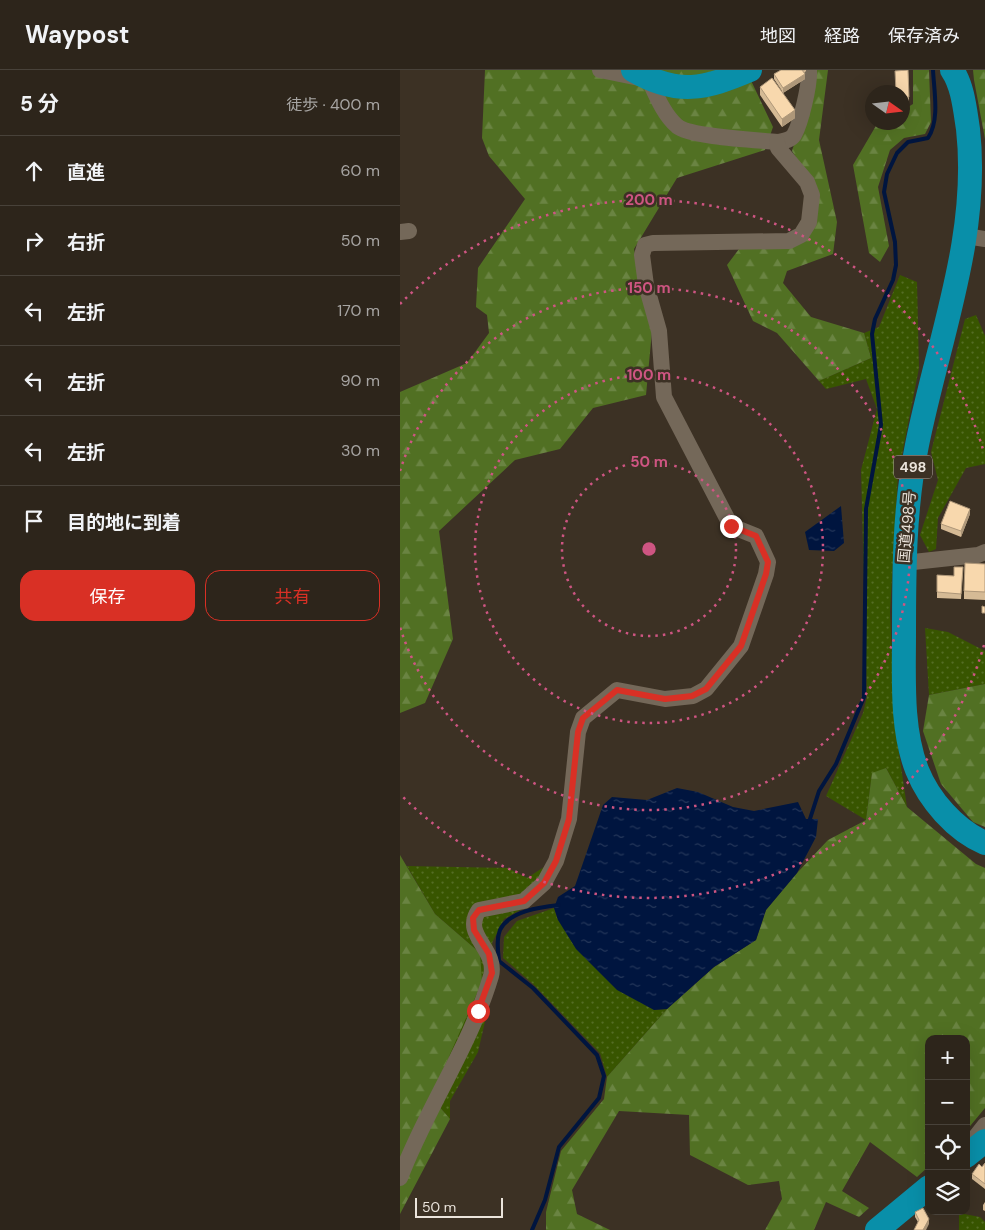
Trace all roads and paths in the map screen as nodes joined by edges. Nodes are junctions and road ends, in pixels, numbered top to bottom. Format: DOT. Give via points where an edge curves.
graph roads {
  1 [pos="600,70"];
  2 [pos="750,70"];
  3 [pos="809,70"];
  4 [pos="954,72"];
  5 [pos="641,75"];
  6 [pos="776,142"];
  7 [pos="976,238"];
  8 [pos="985,552"];
  9 [pos="904,563"];
  10 [pos="985,843"];
  11 [pos="985,1124"];
  12 [pos="985,1141"];
  13 [pos="970,1144"];
  14 [pos="970,1153"];
  15 [pos="400,1178"];
  16 [pos="925,1190"];
  17 [pos="877,1230"];
  1 -- 5 [label="street"];
  2 -- 5 [label="highway" via="709,86 683,88"];
  3 -- 6 [label="street" via="801,114 793,136"];
  4 -- 7 [label="highway, 国道498号 / 498" via="965,107"];
  5 -- 6 [label="street" via="678,127 691,132"];
  6 -- 15 [label="street" via="807,182 812,195 809,222 801,235 789,241 653,243 645,245 642,255 646,285 659,331 664,397 731,526 756,536 768,562 741,646 706,689 692,696 665,699 617,690 583,718 578,732 569,819 556,861 544,883 524,901 479,910 473,918 474,930 489,954 492,973 478,1011"];
  7 -- 9 [label="highway, 国道498号 / 498" via="955,293 916,447"];
  8 -- 9 [label="street"];
  9 -- 10 [label="highway, 国道498号 / 498" via="905,709 917,770 944,811 960,828"];
  11 -- 13 [label="street"];
  12 -- 14 [label="highway"];
  16 -- 17 [label="highway"];
}
